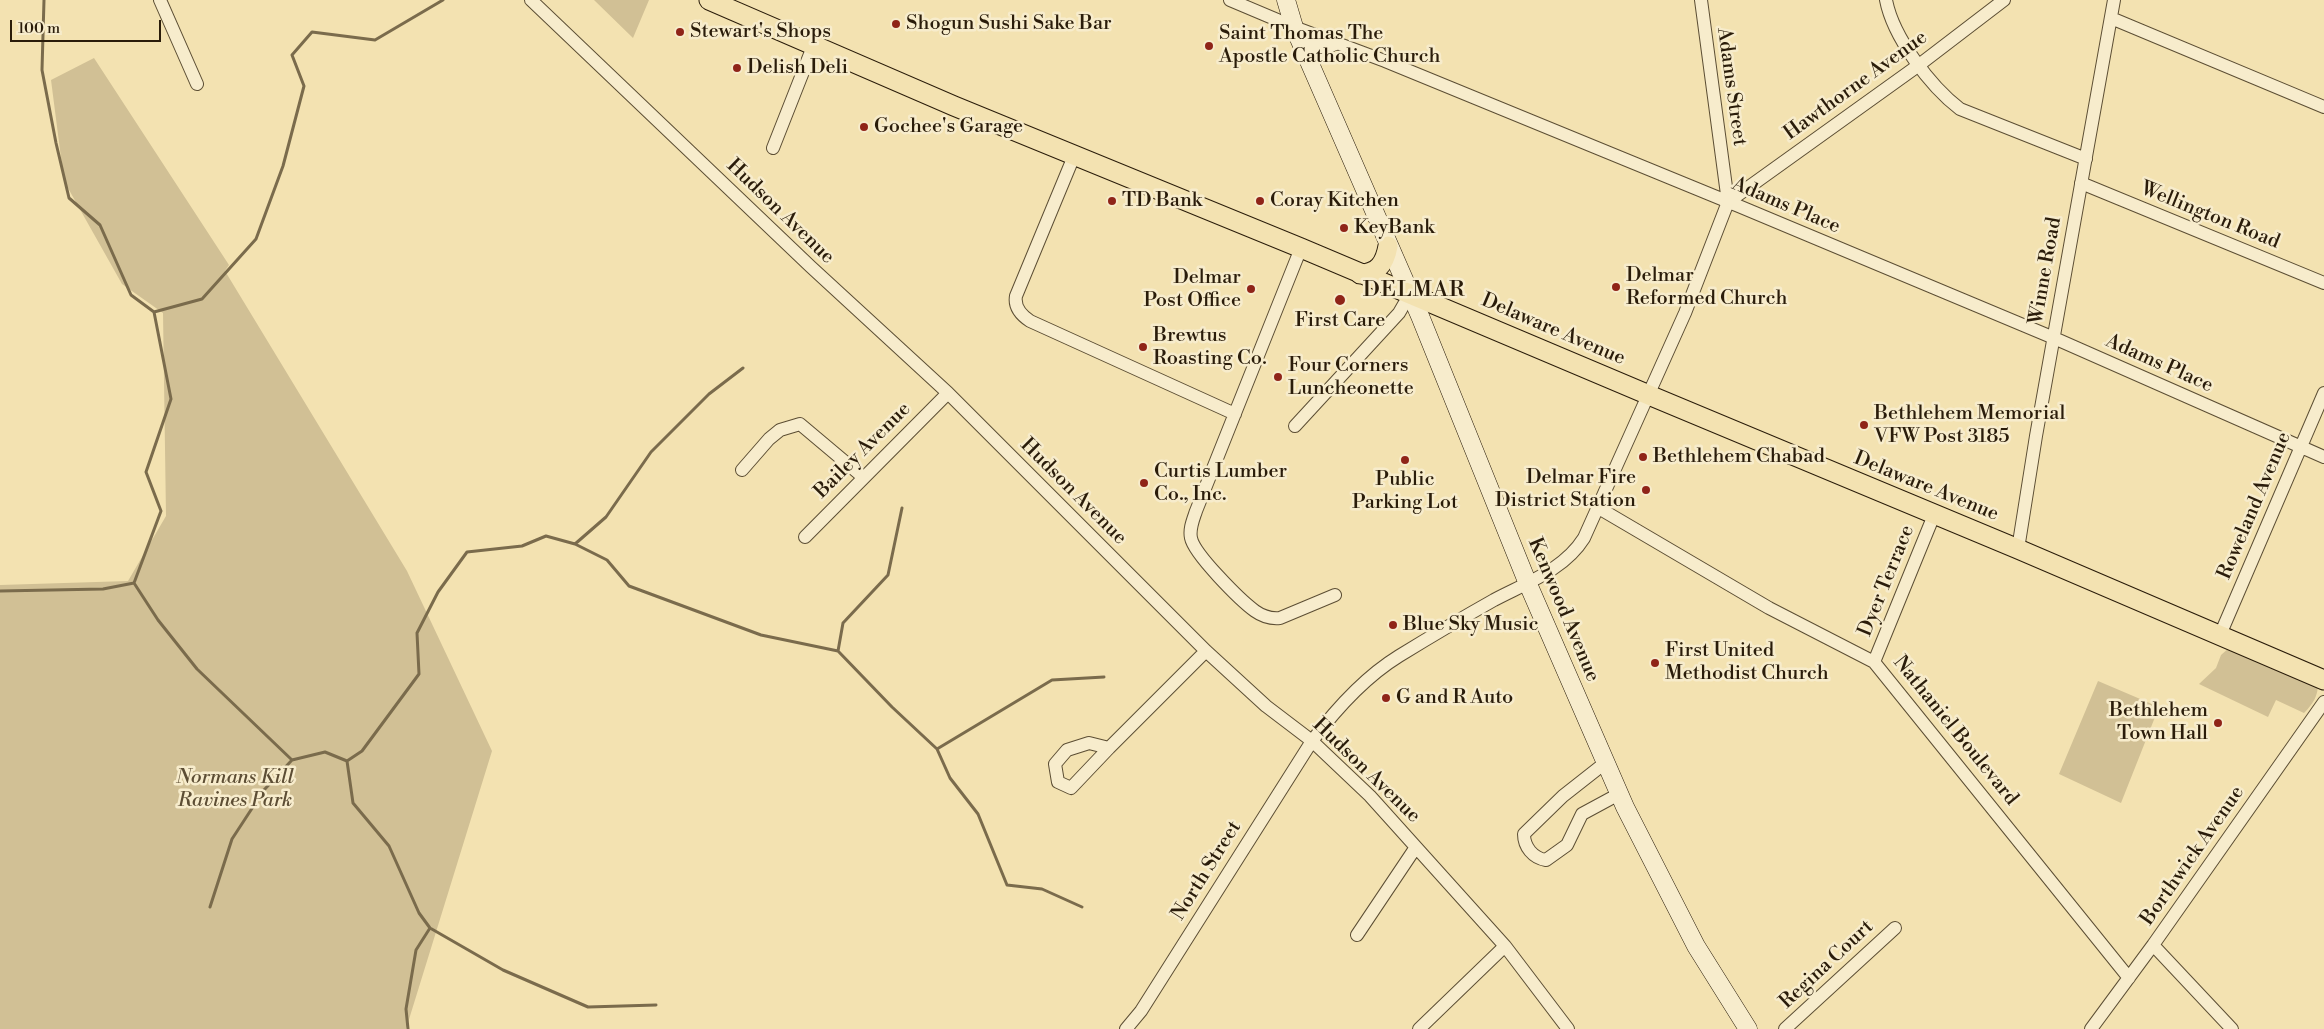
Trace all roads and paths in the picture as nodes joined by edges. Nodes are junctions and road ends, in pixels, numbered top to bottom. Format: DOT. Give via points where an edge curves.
graph roads {
  1 [pos="160,0"];
  2 [pos="531,0"];
  3 [pos="1230,0"];
  4 [pos="1286,0"];
  5 [pos="1700,0"];
  6 [pos="1886,0"];
  7 [pos="2004,0"];
  8 [pos="2114,0"];
  9 [pos="722,2"];
  10 [pos="2111,18"];
  11 [pos="1294,27"];
  12 [pos="1333,42"];
  13 [pos="814,44"];
  14 [pos="1305,52"];
  15 [pos="1918,65"];
  16 [pos="197,84"];
  17 [pos="2324,107"];
  18 [pos="773,148"];
  19 [pos="1074,156"];
  20 [pos="2086,158"];
  21 [pos="2081,183"];
  22 [pos="1728,202"];
  23 [pos="1388,246"];
  24 [pos="1301,248"];
  25 [pos="1360,274"];
  26 [pos="2324,283"];
  27 [pos="1410,294"];
  28 [pos="2054,338"];
  29 [pos="948,393"];
  30 [pos="2324,393"];
  31 [pos="1647,395"];
  32 [pos="1235,414"];
  33 [pos="1295,426"];
  34 [pos="2301,447"];
  35 [pos="2324,457"];
  36 [pos="742,470"];
  37 [pos="863,476"];
  38 [pos="1597,508"];
  39 [pos="1934,515"];
  40 [pos="805,537"];
  41 [pos="2018,549"];
  42 [pos="1528,584"];
  43 [pos="1335,595"];
  44 [pos="2220,635"];
  45 [pos="1206,651"];
  46 [pos="1874,662"];
  47 [pos="2324,680"];
  48 [pos="2324,702"];
  49 [pos="1315,736"];
  50 [pos="1109,748"];
  51 [pos="1605,763"];
  52 [pos="1619,794"];
  53 [pos="1416,846"];
  54 [pos="1895,928"];
  55 [pos="1357,935"];
  56 [pos="2153,945"];
  57 [pos="1505,946"];
  58 [pos="2129,978"];
  59 [pos="1126,1029"];
  60 [pos="1419,1029"];
  61 [pos="1568,1029"];
  62 [pos="1748,1029"];
  63 [pos="1786,1029"];
  64 [pos="2091,1029"];
  65 [pos="2232,1029"];
  1 -- 16 [label="street"];
  2 -- 29 [label="street, Hudson Avenue"];
  3 -- 11 [label="street, Adams Place"];
  4 -- 11 [label="main road, Kenwood Avenue"];
  5 -- 22 [label="street, Adams Street"];
  6 -- 15 [label="street" via="1896,30"];
  7 -- 15 [label="street, Hawthorne Avenue"];
  8 -- 10 [label="street, Winne Road"];
  9 -- 13 [label="main road, Delaware Avenue"];
  10 -- 17 [label="street"];
  10 -- 20 [label="street, Winne Road"];
  11 -- 12 [label="street, Adams Place"];
  11 -- 14 [label="main road, Kenwood Avenue"];
  12 -- 14 [label="main road"];
  12 -- 22 [label="street, Adams Place"];
  13 -- 18 [label="street"];
  13 -- 19 [label="main road, Delaware Avenue"];
  14 -- 23 [label="main road, Kenwood Avenue"];
  15 -- 20 [label="street" via="1960,109"];
  15 -- 22 [label="street, Hawthorne Avenue"];
  19 -- 24 [label="main road, Delaware Avenue"];
  19 -- 32 [label="street" via="1016,296 1022,315 1094,352"];
  20 -- 21 [label="street, Winne Road"];
  21 -- 26 [label="street, Wellington Road"];
  21 -- 28 [label="street, Winne Road"];
  22 -- 28 [label="street, Adams Place"];
  22 -- 31 [label="street, Adams Street"];
  23 -- 25 [label="main road" via="1377,270"];
  23 -- 27 [label="main road, Kenwood Avenue"];
  24 -- 25 [label="main road, Delaware Avenue"];
  24 -- 32 [label="street"];
  25 -- 27 [label="main road, Delaware Avenue"];
  27 -- 31 [label="main road, Delaware Avenue"];
  27 -- 33 [label="street" via="1399,313"];
  27 -- 42 [label="main road, Kenwood Avenue"];
  28 -- 34 [label="street, Adams Place"];
  28 -- 41 [label="street, Winne Road"];
  29 -- 37 [label="street, Bailey Avenue"];
  29 -- 45 [label="street, Hudson Avenue"];
  30 -- 34 [label="street, Roweland Avenue"];
  31 -- 38 [label="street, Adams Street"];
  31 -- 39 [label="main road, Delaware Avenue"];
  32 -- 43 [label="street" via="1191,527 1191,538 1196,548 1255,611 1271,619"];
  34 -- 35 [label="street, Adams Place"];
  34 -- 44 [label="street, Roweland Avenue"];
  36 -- 37 [label="street" via="780,430 800,424"];
  37 -- 40 [label="street, Bailey Avenue"];
  38 -- 42 [label="street, Adams Street" via="1578,548 1555,568"];
  38 -- 46 [label="street, Nathaniel Boulevard" via="1769,608"];
  39 -- 41 [label="main road, Delaware Avenue"];
  39 -- 46 [label="street, Dyer Terrace"];
  41 -- 44 [label="main road, Delaware Avenue"];
  42 -- 49 [label="street, Adams Street" via="1386,665 1361,686"];
  42 -- 51 [label="main road, Kenwood Avenue"];
  44 -- 47 [label="main road, Delaware Avenue"];
  45 -- 49 [label="street, Hudson Avenue" via="1266,706"];
  45 -- 50 [label="street"];
  46 -- 58 [label="street, Nathaniel Boulevard"];
  48 -- 56 [label="street, Borthwick Avenue"];
  49 -- 53 [label="street, Hudson Avenue"];
  49 -- 59 [label="street, North Street"];
  51 -- 52 [label="main road, Kenwood Avenue"];
  51 -- 52 [label="street" via="1526,831 1526,846 1540,859 1546,860 1567,845 1582,814"];
  52 -- 62 [label="main road, Kenwood Avenue" via="1696,946"];
  53 -- 55 [label="street"];
  53 -- 57 [label="street, Hudson Avenue"];
  54 -- 63 [label="street, Regina Court"];
  56 -- 58 [label="street, Borthwick Avenue"];
  56 -- 65 [label="street"];
  57 -- 60 [label="street"];
  57 -- 61 [label="street, Hudson Avenue"];
  58 -- 64 [label="street, Borthwick Avenue"];
}
